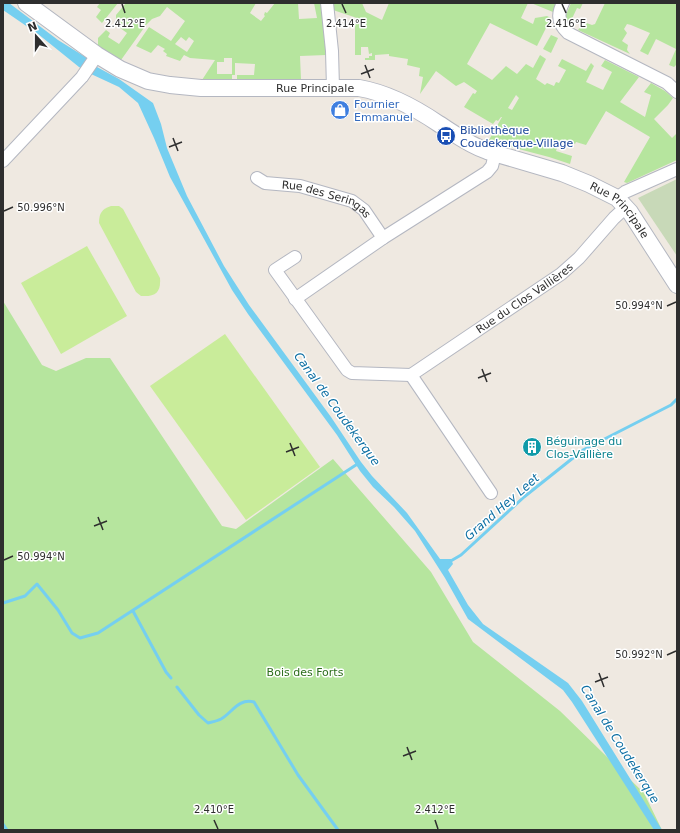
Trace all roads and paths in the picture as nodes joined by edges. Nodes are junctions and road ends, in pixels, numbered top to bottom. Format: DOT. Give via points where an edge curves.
graph roads {
  1 [pos="26,3"];
  2 [pos="327,3"];
  3 [pos="563,3"];
  4 [pos="95,57"];
  5 [pos="333,88"];
  6 [pos="677,92"];
  7 [pos="496,154"];
  8 [pos="3,161"];
  9 [pos="677,169"];
  10 [pos="257,178"];
  11 [pos="622,203"];
  12 [pos="383,238"];
  13 [pos="295,257"];
  14 [pos="677,286"];
  15 [pos="295,299"];
  16 [pos="411,375"];
  17 [pos="491,493"];
  1 -- 4 [label="street, Rue Principale"];
  2 -- 5 [label="street"];
  3 -- 6 [label="street" via="559,11 560,21 568,33 667,82"];
  4 -- 5 [label="street, Rue Principale" via="134,76 163,84 201,88"];
  4 -- 8 [label="street" via="84,74"];
  5 -- 7 [label="street, Rue Principale" via="363,89 395,99 418,110 475,146"];
  7 -- 11 [label="street, Rue Principale" via="572,176 597,187"];
  7 -- 12 [label="street" via="487,172"];
  9 -- 11 [label="street, Rue du Clos Vallières" via="625,192"];
  10 -- 12 [label="street, Rue des Seringas" via="265,183 300,186 352,201 364,210"];
  11 -- 14 [label="street, Rue Principale"];
  11 -- 16 [label="street, Rue du Clos Vallières" via="614,218 579,258 561,274"];
  12 -- 15 [label="street"];
  13 -- 15 [label="street" via="275,270"];
  15 -- 16 [label="street" via="349,372"];
  16 -- 17 [label="street"];
}
